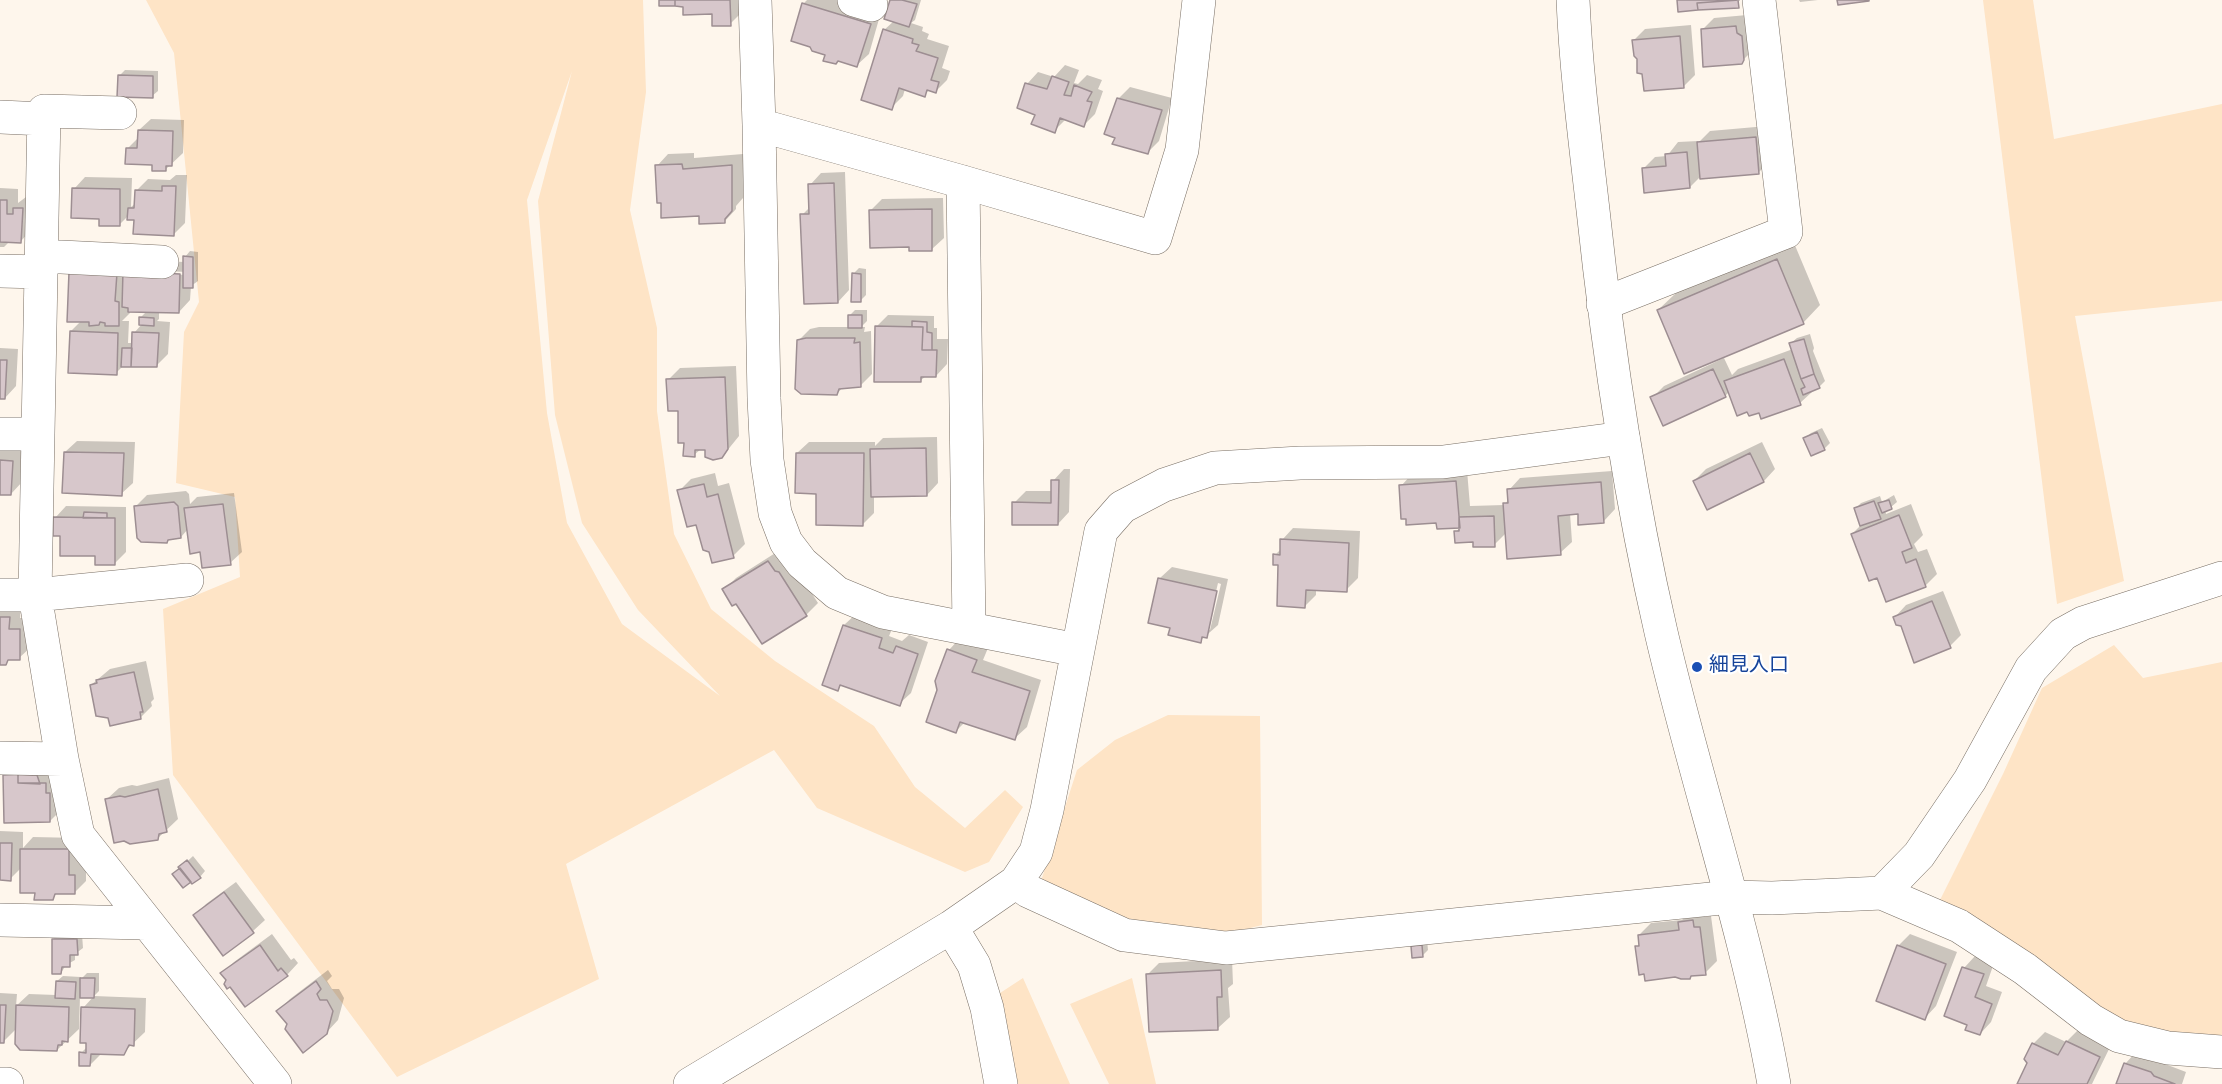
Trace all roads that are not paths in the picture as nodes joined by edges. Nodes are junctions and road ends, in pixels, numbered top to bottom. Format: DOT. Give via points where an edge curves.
graph roads {
  1 [pos="754,0"];
  2 [pos="1199,0"];
  3 [pos="1573,0"];
  4 [pos="1759,0"];
  5 [pos="120,114"];
  6 [pos="0,117"];
  7 [pos="44,119"];
  8 [pos="759,125"];
  9 [pos="963,182"];
  10 [pos="162,262"];
  11 [pos="41,264"];
  12 [pos="0,271"];
  13 [pos="1603,304"];
  14 [pos="0,434"];
  15 [pos="38,434"];
  16 [pos="1623,438"];
  17 [pos="2222,578"];
  18 [pos="187,580"];
  19 [pos="0,595"];
  20 [pos="35,595"];
  21 [pos="969,628"];
  22 [pos="1077,650"];
  23 [pos="0,758"];
  24 [pos="62,759"];
  25 [pos="1016,882"];
  26 [pos="1882,893"];
  27 [pos="1731,897"];
  28 [pos="0,920"];
  29 [pos="146,923"];
  30 [pos="951,927"];
  31 [pos="2222,1052"];
  32 [pos="0,1084"];
  33 [pos="7,1084"];
  34 [pos="275,1084"];
  35 [pos="690,1084"];
  36 [pos="1001,1084"];
  37 [pos="1774,1084"];
  1 -- 8 [label="street"];
  2 -- 9 [label="street" via="1182,150 1155,238"];
  3 -- 13 [label="street" via="1576,62"];
  4 -- 13 [label="street" via="1786,232"];
  5 -- 7 [label="street" via="44,111"];
  6 -- 7 [label="street"];
  7 -- 11 [label="street"];
  8 -- 9 [label="street"];
  8 -- 21 [label="street" via="767,460 775,513 786,542 802,563 837,593 883,612"];
  9 -- 21 [label="street"];
  10 -- 11 [label="street"];
  11 -- 12 [label="street"];
  11 -- 15 [label="street"];
  13 -- 16 [label="street"];
  14 -- 15 [label="street"];
  15 -- 20 [label="street"];
  16 -- 22 [label="street" via="1443,462 1215,468 1164,485 1122,507 1101,531"];
  16 -- 27 [label="street" via="1661,632"];
  17 -- 26 [label="street" via="2083,623 2063,634 2031,669 1970,780 1920,855"];
  18 -- 20 [label="street"];
  19 -- 20 [label="street"];
  20 -- 24 [label="street"];
  21 -- 22 [label="street"];
  22 -- 25 [label="street" via="1042,831 1036,852"];
  23 -- 24 [label="street"];
  24 -- 29 [label="street" via="78,835"];
  25 -- 27 [label="street" via="1124,935 1226,948"];
  25 -- 30 [label="street"];
  26 -- 27 [label="street"];
  26 -- 31 [label="street" via="1959,926 2119,1036 2168,1048"];
  27 -- 37 [label="street"];
  28 -- 29 [label="street"];
  29 -- 34 [label="street"];
  30 -- 35 [label="street"];
  30 -- 36 [label="street" via="974,965 987,1008"];
  32 -- 33 [label="street"];
}
